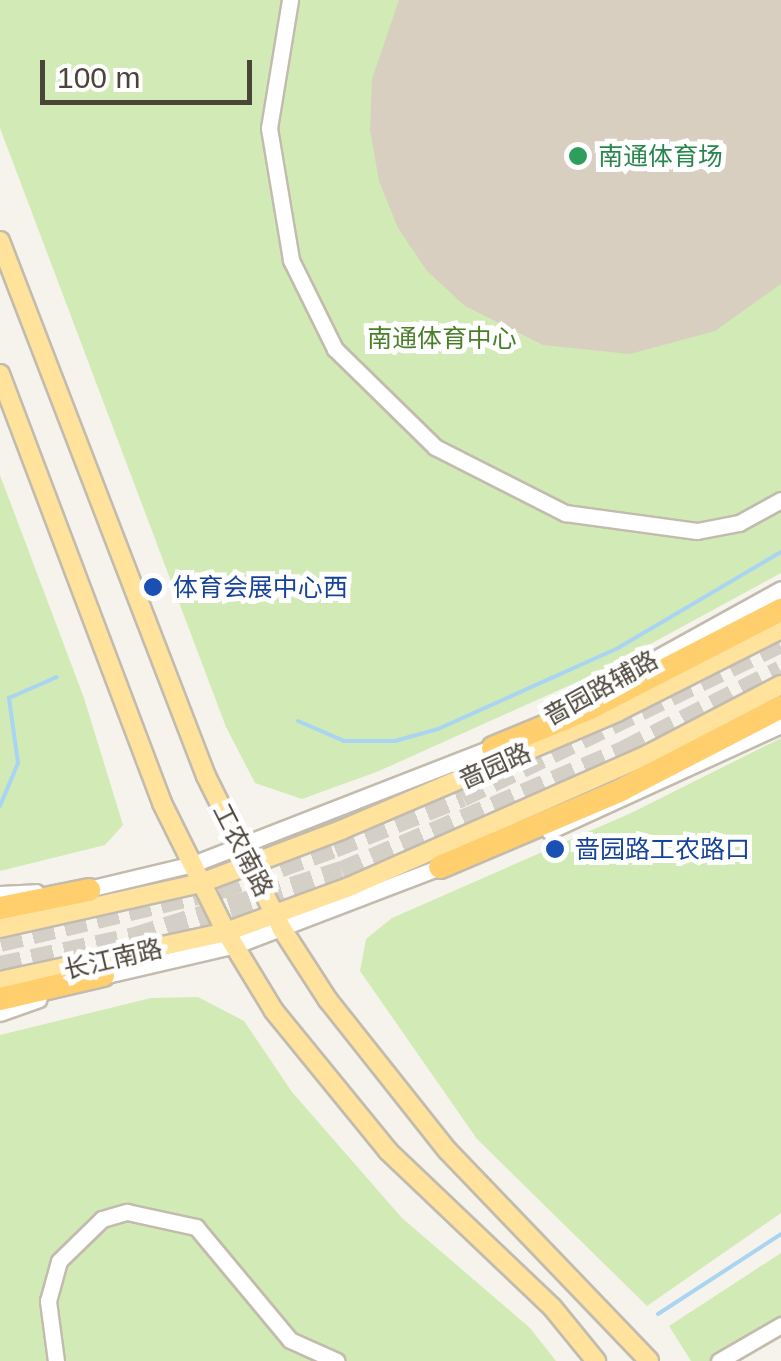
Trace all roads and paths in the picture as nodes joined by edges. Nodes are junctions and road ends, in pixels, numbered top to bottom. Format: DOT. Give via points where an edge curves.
graph roads {
  1 [pos="290,0"];
  2 [pos="0,241"];
  3 [pos="0,374"];
  4 [pos="781,500"];
  5 [pos="781,588"];
  6 [pos="781,610"];
  7 [pos="781,628"];
  8 [pos="781,686"];
  9 [pos="781,706"];
  10 [pos="781,726"];
  11 [pos="493,748"];
  12 [pos="237,846"];
  13 [pos="248,863"];
  14 [pos="192,864"];
  15 [pos="440,867"];
  16 [pos="201,883"];
  17 [pos="89,890"];
  18 [pos="0,894"];
  19 [pos="0,908"];
  20 [pos="279,921"];
  21 [pos="0,928"];
  22 [pos="231,938"];
  23 [pos="102,975"];
  24 [pos="0,981"];
  25 [pos="0,998"];
  26 [pos="0,1013"];
  27 [pos="781,1325"];
  28 [pos="56,1361"];
  29 [pos="337,1361"];
  30 [pos="596,1361"];
  31 [pos="649,1361"];
  32 [pos="719,1361"];
  1 -- 4 [label="street" via="269,128 291,260 334,350 435,446 565,513 696,531 739,524"];
  2 -- 12 [label="main road, 工农南路" via="134,598"];
  3 -- 14 [label="main road, 工农南路" via="111,675"];
  5 -- 11 [label="street, 啬园路辅路"];
  6 -- 11 [label="highway" via="590,708"];
  7 -- 13 [label="main road, 啬园路" via="464,780"];
  8 -- 20 [label="main road" via="503,822"];
  9 -- 15 [label="highway" via="620,790"];
  10 -- 15 [label="street" via="589,818"];
  11 -- 12 [label="street, 啬园路辅路"];
  12 -- 13 [label="main road, 工农南路"];
  12 -- 14 [label="street, 啬园路辅路"];
  13 -- 16 [label="main road, 啬园路"];
  13 -- 20 [label="main road, 工农南路"];
  14 -- 16 [label="main road, 工农南路"];
  14 -- 17 [label="street, 啬园路辅路"];
  15 -- 20 [label="street"];
  16 -- 21 [label="main road"];
  16 -- 22 [label="main road, 工农南路"];
  17 -- 18 [label="street, 啬园路辅路"];
  17 -- 19 [label="highway"];
  20 -- 22 [label="main road"];
  20 -- 31 [label="main road, 工农南路" via="328,1000 447,1150"];
  22 -- 23 [label="street"];
  22 -- 24 [label="main road, 长江南路"];
  22 -- 30 [label="main road, 工农南路" via="274,1011 388,1150 552,1306"];
  23 -- 25 [label="highway"];
  23 -- 26 [label="street"];
  27 -- 32 [label="street"];
  28 -- 29 [label="street" via="48,1301 59,1261 102,1220 126,1212 196,1226 290,1340"];
}
